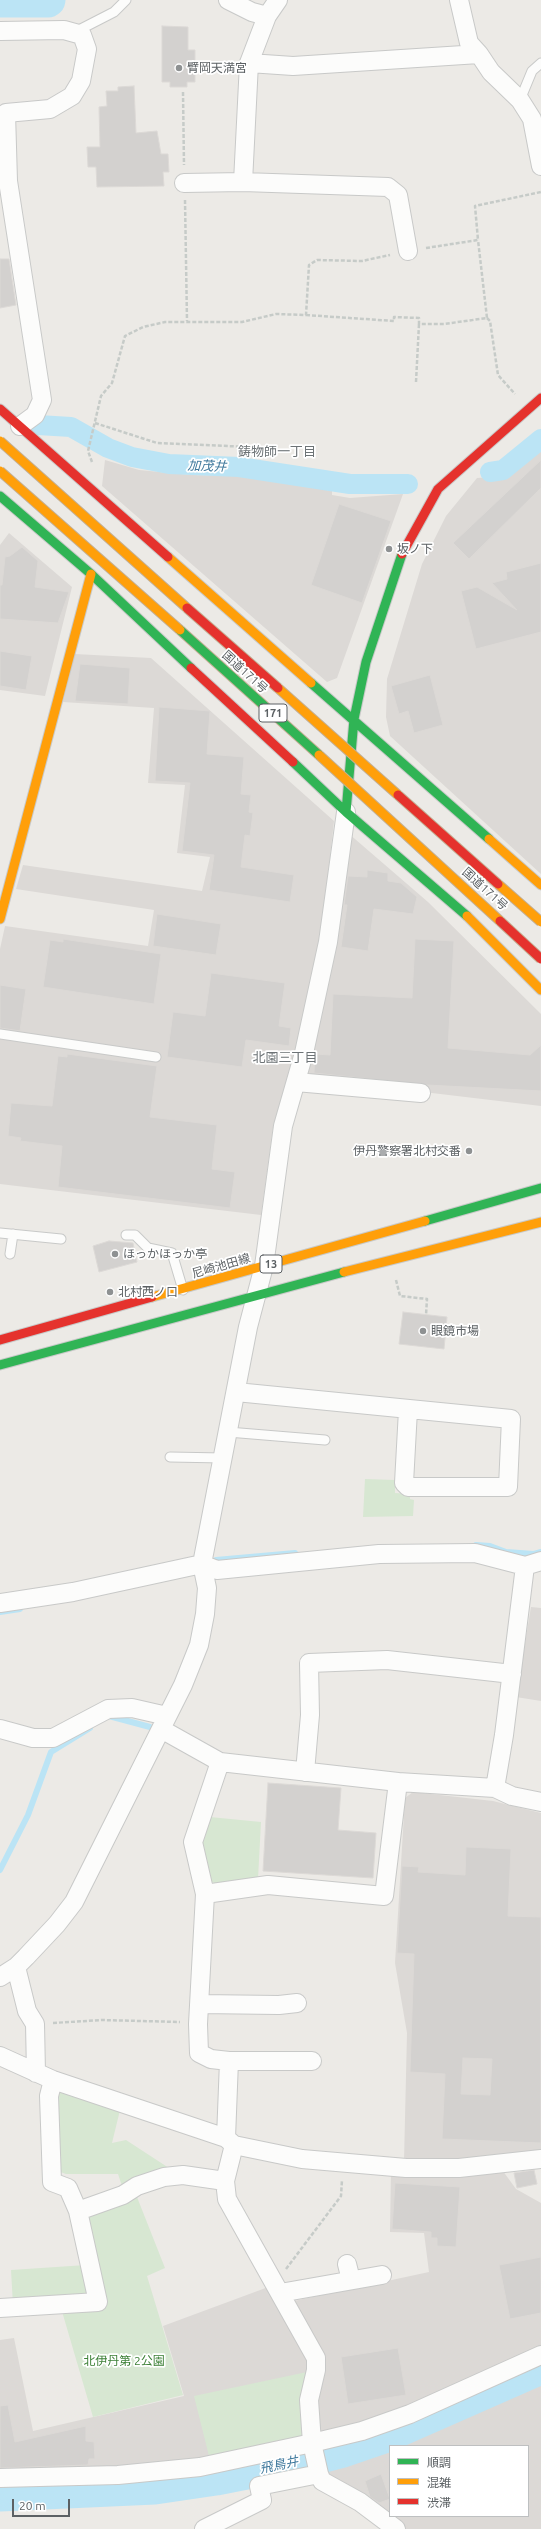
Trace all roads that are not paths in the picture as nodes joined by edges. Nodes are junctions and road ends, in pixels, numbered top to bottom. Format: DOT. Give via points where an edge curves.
graph roads {
  1 [pos="126,0"];
  2 [pos="228,0"];
  3 [pos="278,0"];
  4 [pos="459,0"];
  5 [pos="267,16"];
  6 [pos="0,31"];
  7 [pos="74,33"];
  8 [pos="479,54"];
  9 [pos="541,63"];
  10 [pos="249,64"];
  11 [pos="520,100"];
  12 [pos="541,166"];
  13 [pos="243,182"];
  14 [pos="184,183"];
  15 [pos="408,251"];
  16 [pos="541,398"];
  17 [pos="0,409"];
  18 [pos="20,426"];
  19 [pos="0,441"];
  20 [pos="0,471"];
  21 [pos="0,496"];
  22 [pos="91,574"];
  23 [pos="354,718"];
  24 [pos="346,812"];
  25 [pos="541,886"];
  26 [pos="0,920"];
  27 [pos="541,922"];
  28 [pos="541,959"];
  29 [pos="541,990"];
  30 [pos="0,1034"];
  31 [pos="156,1057"];
  32 [pos="296,1082"];
  33 [pos="421,1093"];
  34 [pos="541,1188"];
  35 [pos="541,1222"];
  36 [pos="0,1233"];
  37 [pos="13,1234"];
  38 [pos="126,1235"];
  39 [pos="61,1239"];
  40 [pos="10,1254"];
  41 [pos="264,1266"];
  42 [pos="183,1290"];
  43 [pos="256,1294"];
  44 [pos="0,1340"];
  45 [pos="0,1366"];
  46 [pos="236,1392"];
  47 [pos="408,1410"];
  48 [pos="228,1432"];
  49 [pos="325,1440"];
  50 [pos="170,1457"];
  51 [pos="223,1458"];
  52 [pos="202,1564"];
  53 [pos="533,1564"];
  54 [pos="0,1603"];
  55 [pos="512,1674"];
  56 [pos="164,1722"];
  57 [pos="1,1730"];
  58 [pos="220,1762"];
  59 [pos="305,1772"];
  60 [pos="398,1782"];
  61 [pos="496,1788"];
  62 [pos="541,1802"];
  63 [pos="205,1894"];
  64 [pos="16,1967"];
  65 [pos="0,1977"];
  66 [pos="297,2003"];
  67 [pos="199,2004"];
  68 [pos="0,2056"];
  69 [pos="229,2061"];
  70 [pos="312,2061"];
  71 [pos="36,2073"];
  72 [pos="53,2080"];
  73 [pos="230,2141"];
  74 [pos="541,2159"];
  75 [pos="225,2181"];
  76 [pos="78,2211"];
  77 [pos="382,2274"];
  78 [pos="278,2289"];
  79 [pos="0,2308"];
  80 [pos="541,2355"];
  81 [pos="313,2448"];
  82 [pos="318,2472"];
  83 [pos="0,2478"];
  84 [pos="204,2529"];
  85 [pos="396,2529"];
  1 -- 7 [label="lane" via="114,12"];
  2 -- 5 [label="street"];
  3 -- 5 [label="street"];
  4 -- 8 [label="street" via="469,43"];
  5 -- 10 [label="street"];
  6 -- 7 [label="street" via="64,30"];
  7 -- 18 [label="street" via="82,35 87,49 80,81 72,96 50,110 6,113 8,181 42,400 35,415"];
  8 -- 10 [label="street" via="293,66"];
  8 -- 11 [label="street" via="491,72"];
  9 -- 11 [label="lane" via="532,71"];
  10 -- 13 [label="street"];
  11 -- 12 [label="street" via="532,119"];
  13 -- 14 [label="street"];
  13 -- 15 [label="street" via="388,186 398,195"];
  16 -- 23 [label="main road" via="438,489 421,517 400,559 384,604 366,662"];
  17 -- 18 [label="main road"];
  18 -- 23 [label="main road"];
  19 -- 27 [label="main road, 国道171号 / 171, bridge"];
  20 -- 28 [label="main road, 国道171号 / 171, bridge" via="247,689"];
  21 -- 22 [label="main road, 171"];
  22 -- 24 [label="main road, 171"];
  22 -- 26 [label="main road"];
  23 -- 24 [label="main road"];
  23 -- 25 [label="main road"];
  24 -- 29 [label="main road, 171" via="466,914"];
  24 -- 32 [label="street" via="326,949 314,1012"];
  30 -- 31 [label="lane"];
  32 -- 33 [label="street" via="401,1097"];
  32 -- 41 [label="street" via="283,1126"];
  34 -- 41 [label="main road, 尼崎池田線 / 13"];
  35 -- 43 [label="main road, 13"];
  36 -- 37 [label="lane"];
  37 -- 39 [label="lane"];
  37 -- 40 [label="lane"];
  38 -- 42 [label="lane" via="135,1236 148,1248 172,1253"];
  41 -- 42 [label="main road, 尼崎池田線 / 13"];
  41 -- 43 [label="street"];
  42 -- 44 [label="main road, 尼崎池田線 / 13"];
  43 -- 45 [label="main road, 13"];
  43 -- 46 [label="street"];
  46 -- 47 [label="street"];
  46 -- 48 [label="street"];
  47 -- 47 [label="street" via="404,1483 408,1487 508,1487 511,1419"];
  48 -- 49 [label="lane"];
  48 -- 51 [label="street"];
  50 -- 51 [label="lane"];
  51 -- 52 [label="street"];
  52 -- 53 [label="street" via="218,1570 379,1554 475,1553"];
  52 -- 54 [label="street" via="73,1592"];
  52 -- 56 [label="street" via="207,1588 199,1645"];
  53 -- 55 [label="street"];
  55 -- 59 [label="street" via="387,1660 309,1663 310,1715"];
  55 -- 61 [label="street"];
  56 -- 57 [label="street" via="132,1708 108,1709 53,1738 33,1738"];
  56 -- 58 [label="street"];
  56 -- 64 [label="street" via="74,1902"];
  58 -- 59 [label="street"];
  58 -- 63 [label="street" via="193,1842"];
  59 -- 60 [label="street"];
  60 -- 61 [label="street"];
  60 -- 63 [label="street" via="384,1896 268,1885"];
  61 -- 62 [label="street" via="512,1796"];
  63 -- 67 [label="street"];
  64 -- 65 [label="street"];
  64 -- 71 [label="street" via="27,2011 35,2024"];
  66 -- 67 [label="street"];
  67 -- 69 [label="street" via="199,2053"];
  68 -- 71 [label="street"];
  69 -- 70 [label="street"];
  69 -- 73 [label="street"];
  71 -- 72 [label="street"];
  72 -- 73 [label="street"];
  72 -- 76 [label="street" via="49,2096 52,2182 68,2188"];
  73 -- 74 [label="street" via="302,2158 406,2168 459,2168"];
  73 -- 75 [label="street"];
  75 -- 76 [label="street" via="184,2175 164,2177"];
  75 -- 78 [label="street" via="227,2199"];
  76 -- 79 [label="street" via="98,2302"];
  77 -- 78 [label="street" via="349,2272"];
  78 -- 81 [label="street" via="316,2358 309,2400"];
  80 -- 81 [label="street" via="410,2414"];
  81 -- 82 [label="street"];
  81 -- 83 [label="street" via="200,2467 118,2475"];
  82 -- 84 [label="street" via="259,2486 262,2500"];
  82 -- 85 [label="street" via="322,2481 360,2502"];
}
